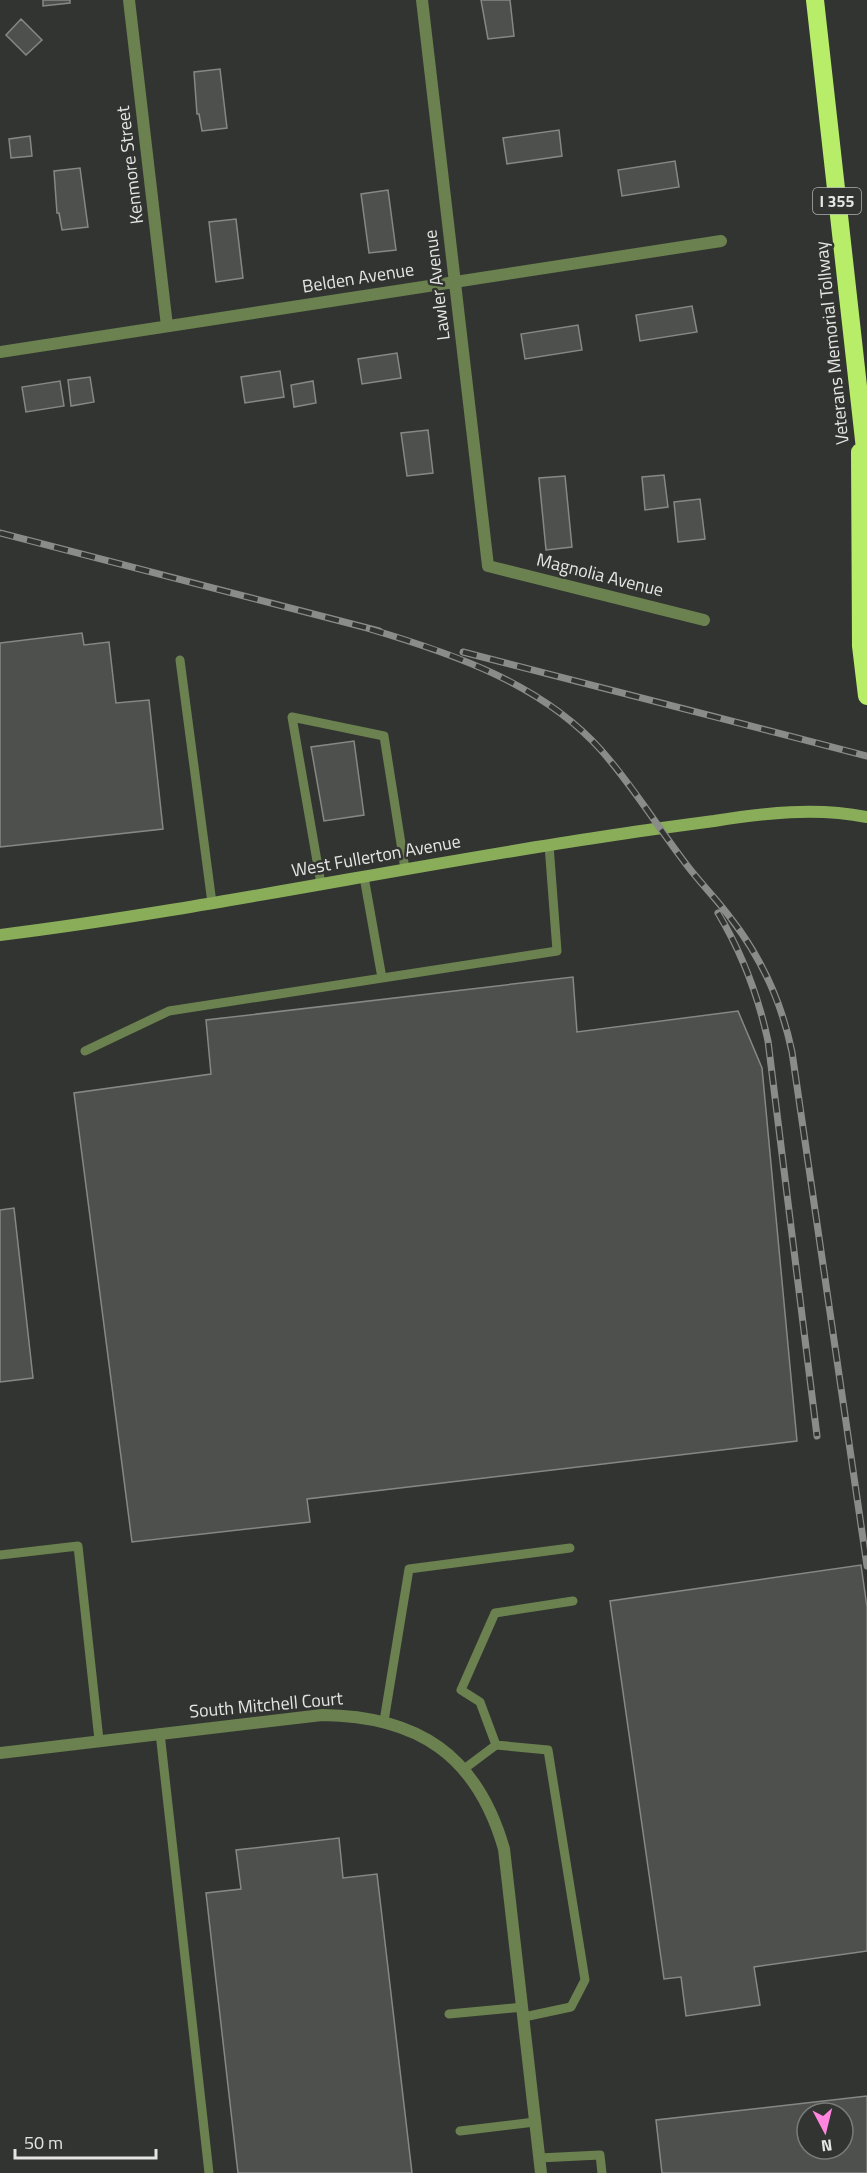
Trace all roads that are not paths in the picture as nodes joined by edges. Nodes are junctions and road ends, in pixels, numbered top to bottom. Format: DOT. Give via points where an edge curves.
graph roads {
  1 [pos="129,0"];
  2 [pos="422,0"];
  3 [pos="815,0"];
  4 [pos="721,241"];
  5 [pos="455,282"];
  6 [pos="166,326"];
  7 [pos="0,352"];
  8 [pos="859,402"];
  9 [pos="867,466"];
  10 [pos="488,566"];
  11 [pos="704,620"];
  12 [pos="180,660"];
  13 [pos="866,690"];
  14 [pos="867,817"];
  15 [pos="549,845"];
  16 [pos="405,869"];
  17 [pos="364,877"];
  18 [pos="321,884"];
  19 [pos="212,903"];
  20 [pos="0,935"];
  21 [pos="382,978"];
  22 [pos="85,1051"];
  23 [pos="570,1548"];
  24 [pos="0,1555"];
  25 [pos="573,1601"];
  26 [pos="384,1721"];
  27 [pos="160,1733"];
  28 [pos="99,1740"];
  29 [pos="496,1745"];
  30 [pos="0,1753"];
  31 [pos="464,1769"];
  32 [pos="524,2012"];
  33 [pos="449,2014"];
  34 [pos="535,2122"];
  35 [pos="460,2131"];
  36 [pos="539,2158"];
  37 [pos="209,2173"];
  38 [pos="540,2173"];
  39 [pos="602,2173"];
  1 -- 6 [label="street, Kenmore Street"];
  2 -- 5 [label="street, Lawler Avenue"];
  3 -- 8 [label="highway, Veterans Memorial Tollway / I 355"];
  4 -- 5 [label="street, Belden Avenue"];
  5 -- 6 [label="street, Belden Avenue"];
  5 -- 10 [label="street, Lawler Avenue"];
  6 -- 7 [label="street, Belden Avenue"];
  8 -- 9 [label="highway, Veterans Memorial Tollway / I 355"];
  8 -- 13 [label="highway" via="861,646"];
  10 -- 11 [label="street, Magnolia Avenue"];
  12 -- 19 [label="lane"];
  14 -- 15 [label="street, West Fullerton Avenue" via="805,810 759,814"];
  15 -- 16 [label="street, West Fullerton Avenue"];
  15 -- 21 [label="lane" via="558,951"];
  16 -- 17 [label="street, West Fullerton Avenue"];
  16 -- 18 [label="lane" via="384,736 292,717"];
  17 -- 18 [label="street, West Fullerton Avenue"];
  17 -- 21 [label="lane"];
  18 -- 19 [label="street, West Fullerton Avenue"];
  19 -- 20 [label="street, West Fullerton Avenue"];
  21 -- 22 [label="lane" via="169,1011"];
  23 -- 26 [label="lane" via="409,1569"];
  24 -- 28 [label="lane" via="78,1546"];
  25 -- 29 [label="lane" via="495,1613 461,1690 480,1702"];
  26 -- 27 [label="street, South Mitchell Court" via="322,1715"];
  26 -- 31 [label="street, South Mitchell Court" via="445,1750"];
  27 -- 28 [label="street, South Mitchell Court"];
  27 -- 37 [label="lane"];
  28 -- 30 [label="street, South Mitchell Court"];
  29 -- 31 [label="lane"];
  29 -- 32 [label="lane" via="548,1750 585,1980 572,2007"];
  31 -- 32 [label="street, South Mitchell Court" via="489,1807 504,1849"];
  32 -- 33 [label="lane"];
  32 -- 34 [label="street, South Mitchell Court"];
  34 -- 35 [label="lane"];
  34 -- 36 [label="street, South Mitchell Court"];
  36 -- 38 [label="street, South Mitchell Court"];
  36 -- 39 [label="lane" via="600,2155"];
}
